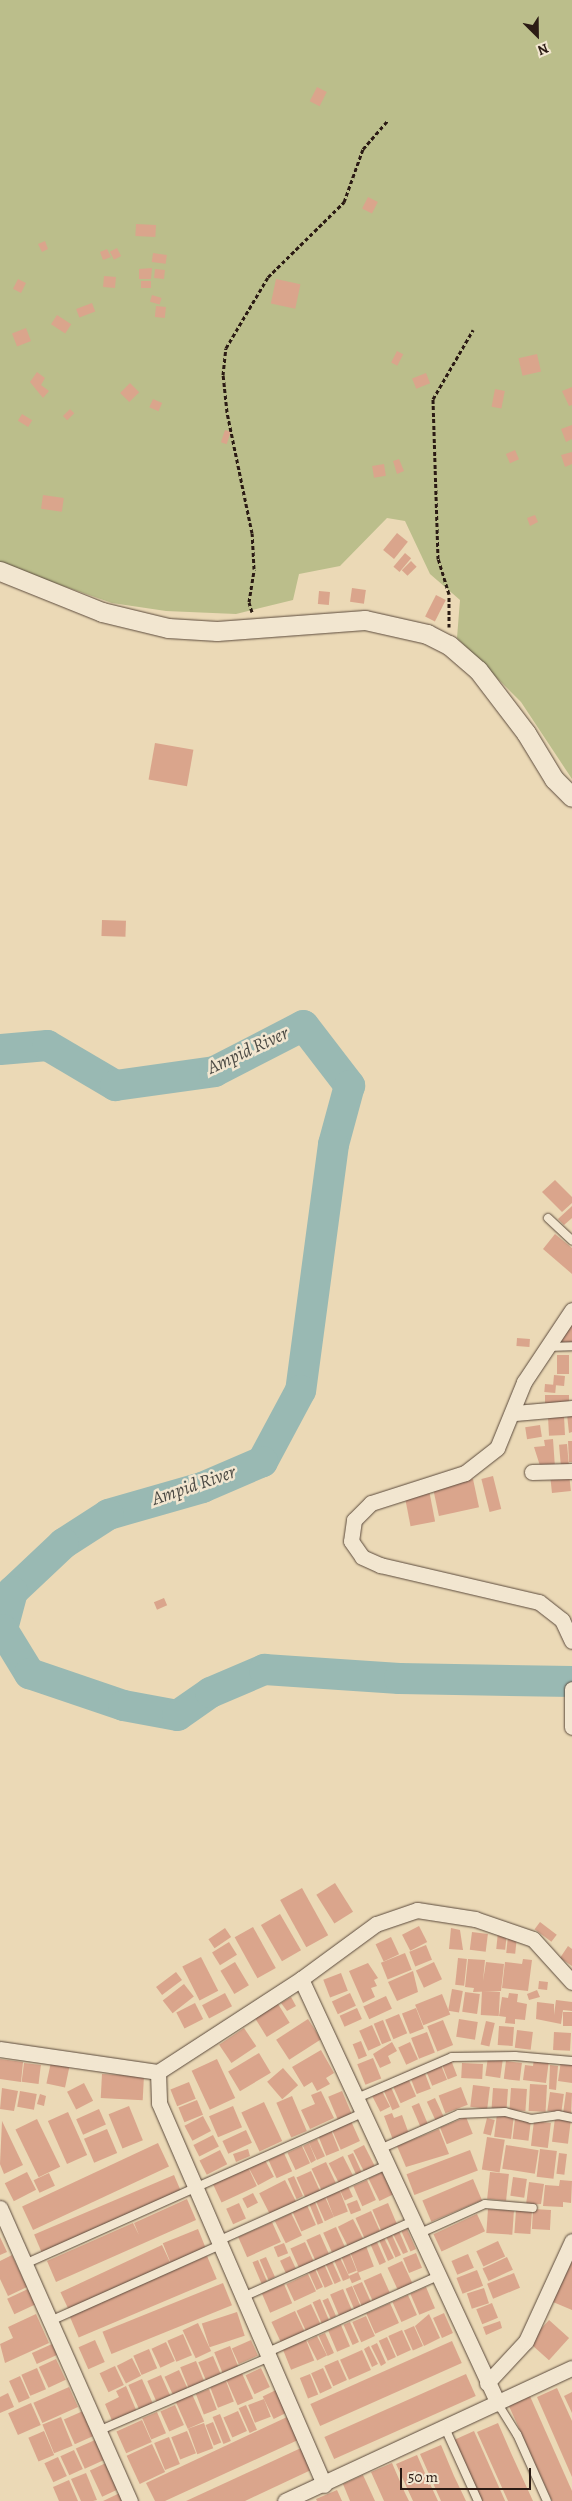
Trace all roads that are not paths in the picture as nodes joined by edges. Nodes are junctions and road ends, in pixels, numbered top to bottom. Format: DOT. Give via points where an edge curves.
graph roads {
  1 [pos="0,571"];
  2 [pos="572,798"];
  3 [pos="548,1218"];
  4 [pos="572,1240"];
  5 [pos="572,1310"];
  6 [pos="572,1346"];
  7 [pos="545,1347"];
  8 [pos="572,1408"];
  9 [pos="515,1413"];
  10 [pos="572,1471"];
  11 [pos="532,1472"];
  12 [pos="572,1640"];
  13 [pos="572,1689"];
  14 [pos="571,1721"];
  15 [pos="301,1979"];
  16 [pos="572,1982"];
  17 [pos="0,2049"];
  18 [pos="572,2061"];
  19 [pos="158,2072"];
  20 [pos="357,2098"];
  21 [pos="364,2112"];
  22 [pos="572,2118"];
  23 [pos="380,2149"];
  24 [pos="387,2165"];
  25 [pos="195,2189"];
  26 [pos="0,2208"];
  27 [pos="533,2208"];
  28 [pos="415,2227"];
  29 [pos="572,2241"];
  30 [pos="219,2243"];
  31 [pos="27,2263"];
  32 [pos="438,2276"];
  33 [pos="243,2297"];
  34 [pos="48,2322"];
  35 [pos="269,2354"];
  36 [pos="572,2368"];
  37 [pos="486,2383"];
  38 [pos="498,2404"];
  39 [pos="445,2428"];
  40 [pos="98,2431"];
  41 [pos="324,2485"];
  42 [pos="130,2501"];
  43 [pos="285,2501"];
  44 [pos="478,2501"];
  45 [pos="547,2501"];
  1 -- 2 [label="street" via="102,612 168,628 258,629 314,621 364,620 400,625 449,645 478,670 526,733 554,779"];
  3 -- 4 [label="lane"];
  5 -- 7 [label="street"];
  6 -- 7 [label="lane"];
  7 -- 9 [label="street" via="524,1382"];
  8 -- 9 [label="street"];
  9 -- 12 [label="street" via="497,1448 465,1473 371,1503 354,1520 351,1541 362,1557 380,1565 538,1602 562,1620"];
  10 -- 11 [label="street"];
  13 -- 14 [label="street"];
  15 -- 16 [label="street" via="376,1924 417,1910 475,1919 533,1939"];
  15 -- 19 [label="street"];
  15 -- 20 [label="street"];
  17 -- 19 [label="street"];
  18 -- 20 [label="lane" via="515,2056 452,2057"];
  19 -- 25 [label="street" via="159,2103"];
  20 -- 21 [label="street"];
  21 -- 23 [label="street"];
  21 -- 25 [label="lane"];
  22 -- 23 [label="lane" via="558,2115 531,2118 505,2112 458,2114"];
  23 -- 24 [label="street"];
  24 -- 28 [label="street"];
  24 -- 30 [label="lane"];
  25 -- 30 [label="street"];
  25 -- 31 [label="lane"];
  26 -- 31 [label="street"];
  27 -- 28 [label="lane" via="485,2204"];
  28 -- 32 [label="street"];
  28 -- 33 [label="lane"];
  29 -- 37 [label="street" via="526,2341"];
  30 -- 33 [label="street"];
  30 -- 34 [label="lane"];
  31 -- 34 [label="street"];
  32 -- 35 [label="lane"];
  32 -- 37 [label="street"];
  33 -- 35 [label="street"];
  34 -- 40 [label="street"];
  35 -- 40 [label="lane"];
  35 -- 41 [label="street"];
  36 -- 38 [label="street"];
  37 -- 38 [label="street"];
  38 -- 39 [label="street"];
  38 -- 45 [label="lane" via="517,2434"];
  39 -- 41 [label="street"];
  39 -- 44 [label="lane"];
  40 -- 42 [label="street"];
  41 -- 43 [label="street"];
}
